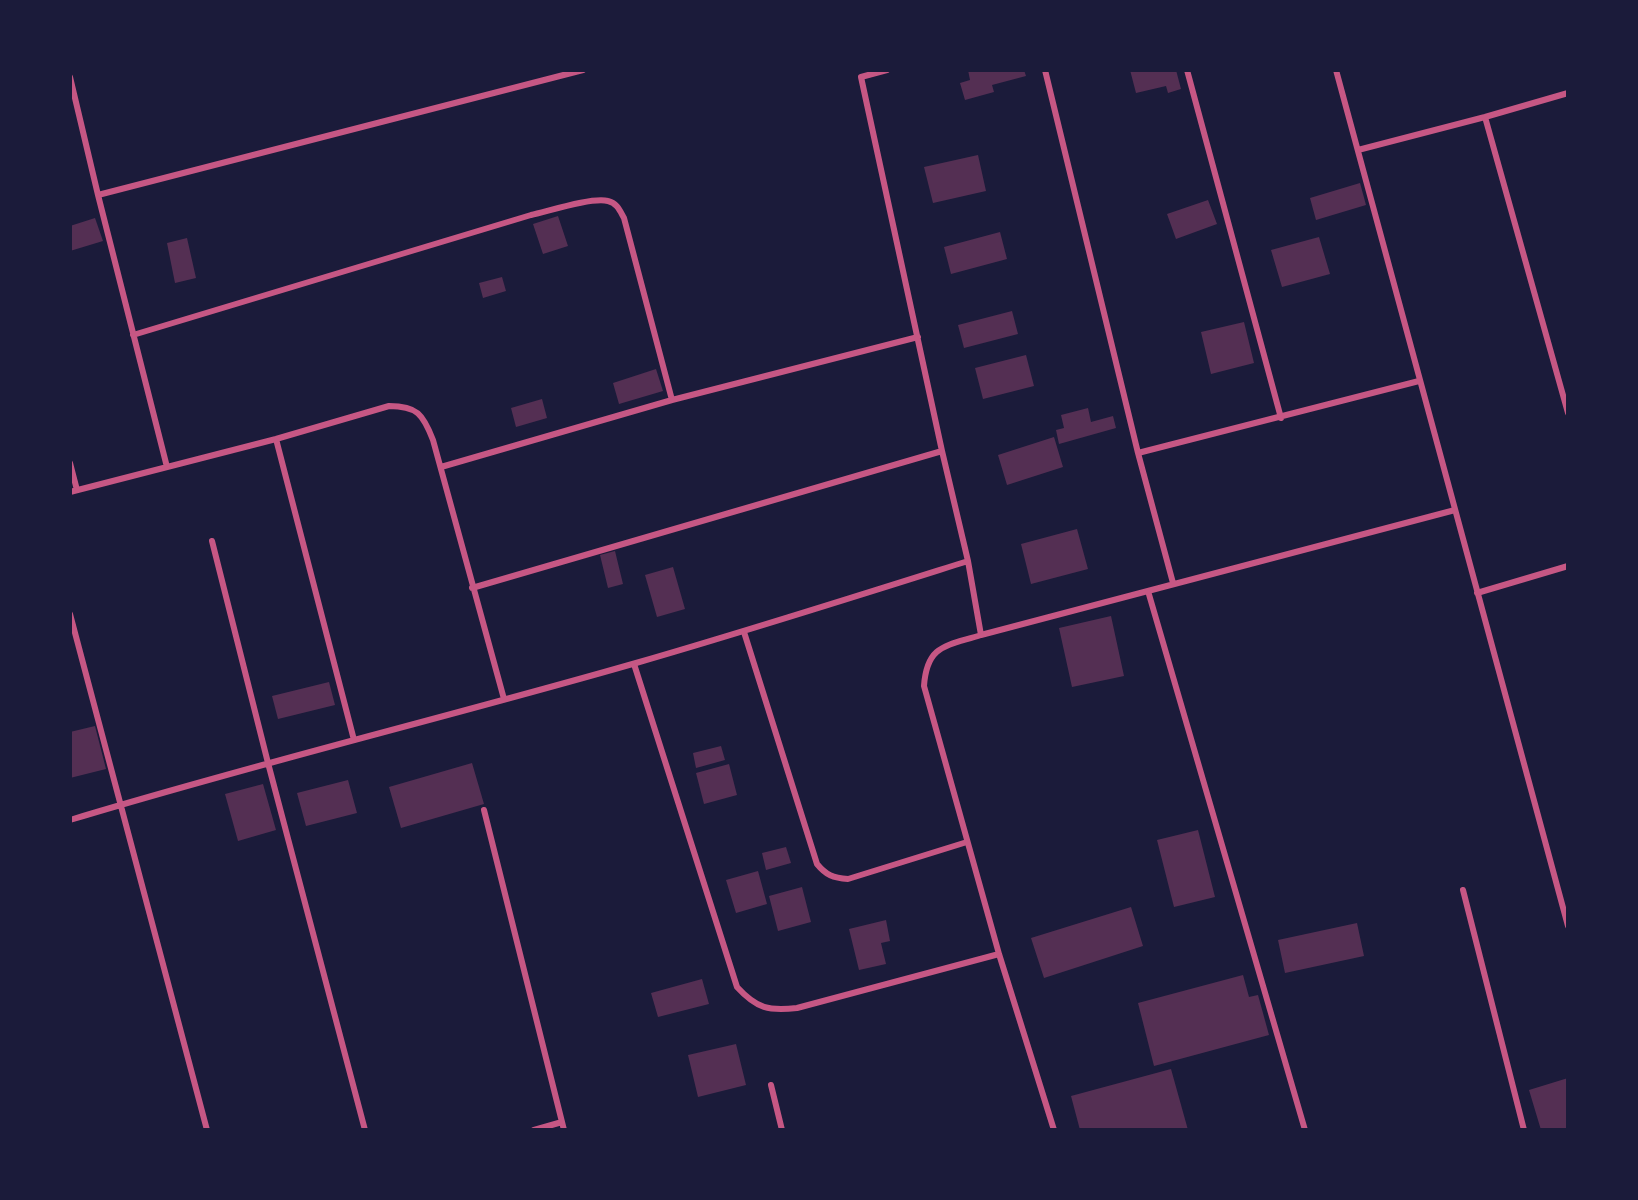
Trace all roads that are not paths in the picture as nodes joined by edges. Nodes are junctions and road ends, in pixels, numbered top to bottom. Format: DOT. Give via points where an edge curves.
graph roads {
  1 [pos="583,70"];
  2 [pos="887,70"];
  3 [pos="1045,70"];
  4 [pos="1187,70"];
  5 [pos="1336,70"];
  6 [pos="878,72"];
  7 [pos="70,77"];
  8 [pos="1568,93"];
  9 [pos="1485,117"];
  10 [pos="1358,150"];
  11 [pos="98,195"];
  12 [pos="133,335"];
  13 [pos="918,337"];
  14 [pos="1419,381"];
  15 [pos="672,400"];
  16 [pos="1568,413"];
  17 [pos="1281,418"];
  18 [pos="276,440"];
  19 [pos="942,451"];
  20 [pos="1138,453"];
  21 [pos="70,463"];
  22 [pos="167,467"];
  23 [pos="441,467"];
  24 [pos="74,491"];
  25 [pos="1455,510"];
  26 [pos="212,541"];
  27 [pos="968,561"];
  28 [pos="1568,566"];
  29 [pos="1173,583"];
  30 [pos="472,588"];
  31 [pos="1148,591"];
  32 [pos="1476,593"];
  33 [pos="70,614"];
  34 [pos="744,632"];
  35 [pos="981,635"];
  36 [pos="634,663"];
  37 [pos="504,699"];
  38 [pos="354,740"];
  39 [pos="268,763"];
  40 [pos="121,805"];
  41 [pos="484,810"];
  42 [pos="70,820"];
  43 [pos="967,842"];
  44 [pos="1463,890"];
  45 [pos="1568,926"];
  46 [pos="999,954"];
  47 [pos="771,1085"];
  48 [pos="562,1122"];
  49 [pos="207,1130"];
  50 [pos="365,1130"];
  51 [pos="534,1130"];
  52 [pos="564,1130"];
  53 [pos="782,1130"];
  54 [pos="1054,1130"];
  55 [pos="1305,1130"];
  56 [pos="1524,1130"];
  1 -- 11 [label="street"];
  2 -- 6 [label="street"];
  3 -- 20 [label="street"];
  4 -- 17 [label="street"];
  5 -- 10 [label="street"];
  6 -- 13 [label="street" via="861,77"];
  7 -- 11 [label="street"];
  8 -- 9 [label="street"];
  9 -- 10 [label="street"];
  9 -- 16 [label="street"];
  10 -- 14 [label="street"];
  11 -- 12 [label="street"];
  12 -- 15 [label="street" via="514,220 596,200 610,201 624,218"];
  12 -- 22 [label="street"];
  13 -- 15 [label="street"];
  13 -- 19 [label="street"];
  14 -- 17 [label="street"];
  14 -- 25 [label="street"];
  15 -- 23 [label="street"];
  17 -- 20 [label="street"];
  18 -- 22 [label="street"];
  18 -- 23 [label="street" via="388,406 405,406 417,411 426,422"];
  18 -- 38 [label="street"];
  19 -- 27 [label="street"];
  19 -- 30 [label="street"];
  20 -- 29 [label="street"];
  21 -- 24 [label="street"];
  22 -- 24 [label="street"];
  23 -- 30 [label="street"];
  25 -- 29 [label="street"];
  25 -- 32 [label="street"];
  26 -- 39 [label="street"];
  27 -- 34 [label="street"];
  27 -- 35 [label="street"];
  28 -- 32 [label="street"];
  29 -- 31 [label="street"];
  30 -- 37 [label="street"];
  31 -- 35 [label="street"];
  31 -- 55 [label="street"];
  32 -- 45 [label="street"];
  33 -- 40 [label="street"];
  34 -- 36 [label="street"];
  34 -- 43 [label="street" via="817,864 825,874 848,879"];
  35 -- 43 [label="street" via="944,646 932,655 925,669 924,686"];
  36 -- 37 [label="street"];
  36 -- 46 [label="street" via="738,987 749,999 775,1010 797,1008"];
  37 -- 38 [label="street"];
  38 -- 39 [label="street"];
  39 -- 40 [label="street"];
  39 -- 50 [label="street"];
  40 -- 42 [label="street"];
  40 -- 49 [label="street"];
  41 -- 48 [label="street"];
  43 -- 46 [label="street"];
  44 -- 56 [label="street"];
  46 -- 54 [label="street"];
  47 -- 53 [label="street"];
  48 -- 51 [label="street"];
  48 -- 52 [label="street"];
}
